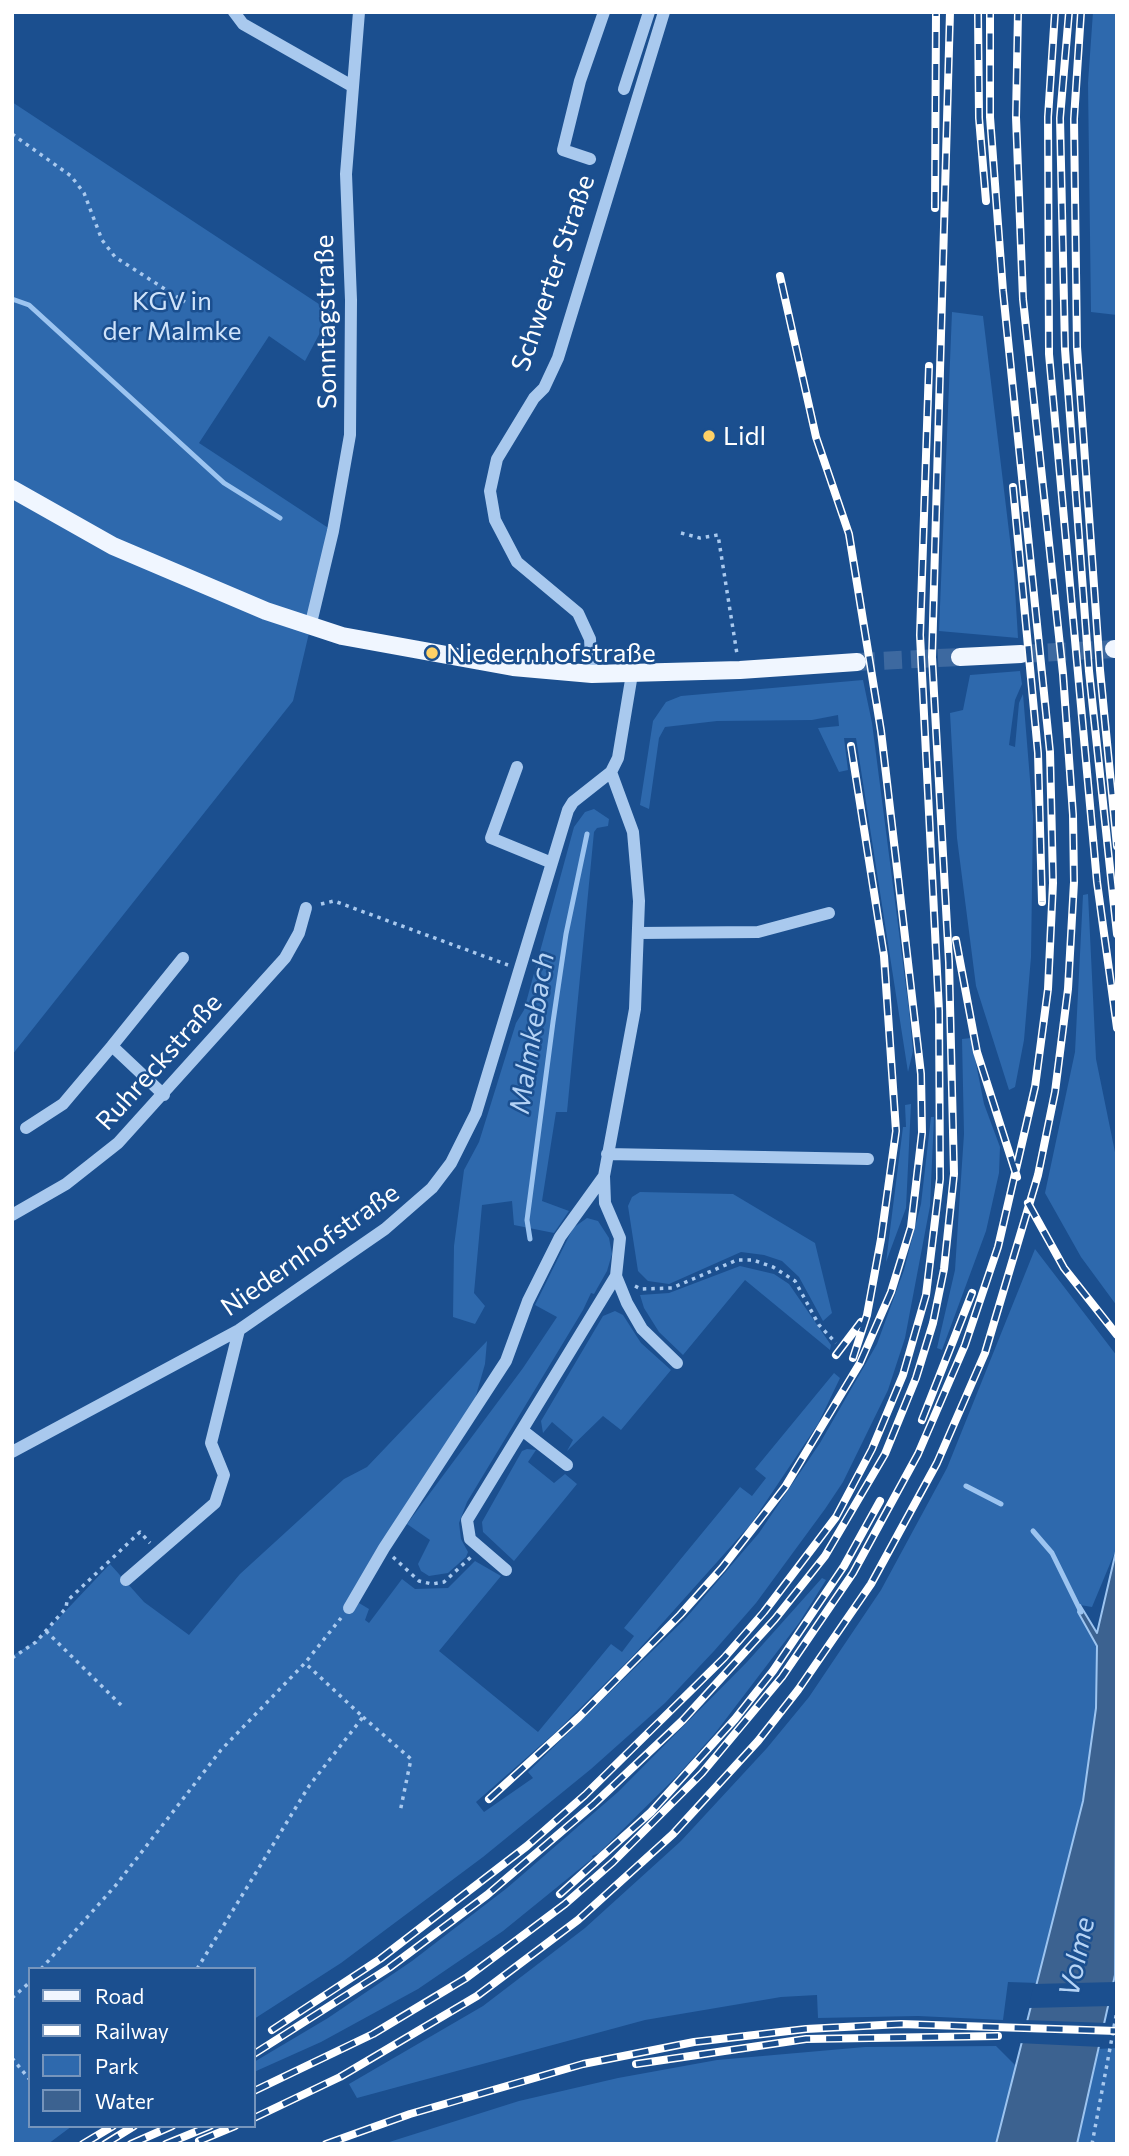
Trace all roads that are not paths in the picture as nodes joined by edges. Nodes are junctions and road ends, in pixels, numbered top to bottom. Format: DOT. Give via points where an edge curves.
graph roads {
  1 [pos="234,12"];
  2 [pos="359,12"];
  3 [pos="604,12"];
  4 [pos="649,12"];
  5 [pos="664,12"];
  6 [pos="352,86"];
  7 [pos="624,89"];
  8 [pos="590,159"];
  9 [pos="12,489"];
  10 [pos="310,627"];
  11 [pos="1021,654"];
  12 [pos="960,657"];
  13 [pos="857,662"];
  14 [pos="592,674"];
  15 [pos="632,674"];
  16 [pos="517,767"];
  17 [pos="611,772"];
  18 [pos="552,863"];
  19 [pos="306,908"];
  20 [pos="829,914"];
  21 [pos="638,933"];
  22 [pos="183,958"];
  23 [pos="112,1046"];
  24 [pos="164,1095"];
  25 [pos="26,1128"];
  26 [pos="607,1154"];
  27 [pos="868,1159"];
  28 [pos="604,1176"];
  29 [pos="12,1215"];
  30 [pos="616,1276"];
  31 [pos="239,1330"];
  32 [pos="677,1363"];
  33 [pos="522,1430"];
  34 [pos="12,1452"];
  35 [pos="567,1465"];
  36 [pos="506,1570"];
  37 [pos="126,1580"];
  38 [pos="349,1608"];
  1 -- 6 [label="street" via="243,24"];
  2 -- 6 [label="street, Sonntagstraße"];
  3 -- 8 [label="street" via="563,150"];
  4 -- 7 [label="street"];
  5 -- 14 [label="street, Schwerter Straße" via="558,358 544,388 497,459 490,491 495,520 517,562 578,613 590,639"];
  6 -- 10 [label="street, Sonntagstraße" via="346,174 350,435"];
  9 -- 10 [label="main road" via="113,547"];
  10 -- 14 [label="main road" via="494,664"];
  11 -- 12 [label="main road"];
  13 -- 15 [label="main road"];
  14 -- 15 [label="main road"];
  15 -- 17 [label="street" via="622,745"];
  16 -- 18 [label="street" via="491,838"];
  17 -- 18 [label="street, Niedernhofstraße" via="573,802"];
  17 -- 21 [label="street" via="633,832"];
  18 -- 31 [label="street, Niedernhofstraße" via="476,1113 451,1163 410,1209 385,1229"];
  19 -- 24 [label="street, Ruhreckstraße" via="285,958"];
  20 -- 21 [label="street" via="758,932"];
  21 -- 26 [label="street" via="635,1009"];
  22 -- 23 [label="street"];
  23 -- 24 [label="street"];
  23 -- 25 [label="street" via="63,1104"];
  24 -- 29 [label="street, Ruhreckstraße" via="118,1143 66,1184"];
  26 -- 27 [label="street"];
  26 -- 28 [label="street"];
  28 -- 30 [label="street" via="605,1203 620,1238"];
  28 -- 38 [label="street" via="560,1237 528,1301 506,1362"];
  30 -- 32 [label="street" via="642,1329"];
  30 -- 33 [label="street"];
  31 -- 34 [label="street, Niedernhofstraße"];
  31 -- 37 [label="street" via="211,1443 224,1475 215,1503"];
  33 -- 35 [label="street"];
  33 -- 36 [label="street" via="467,1520 470,1539"];
}
